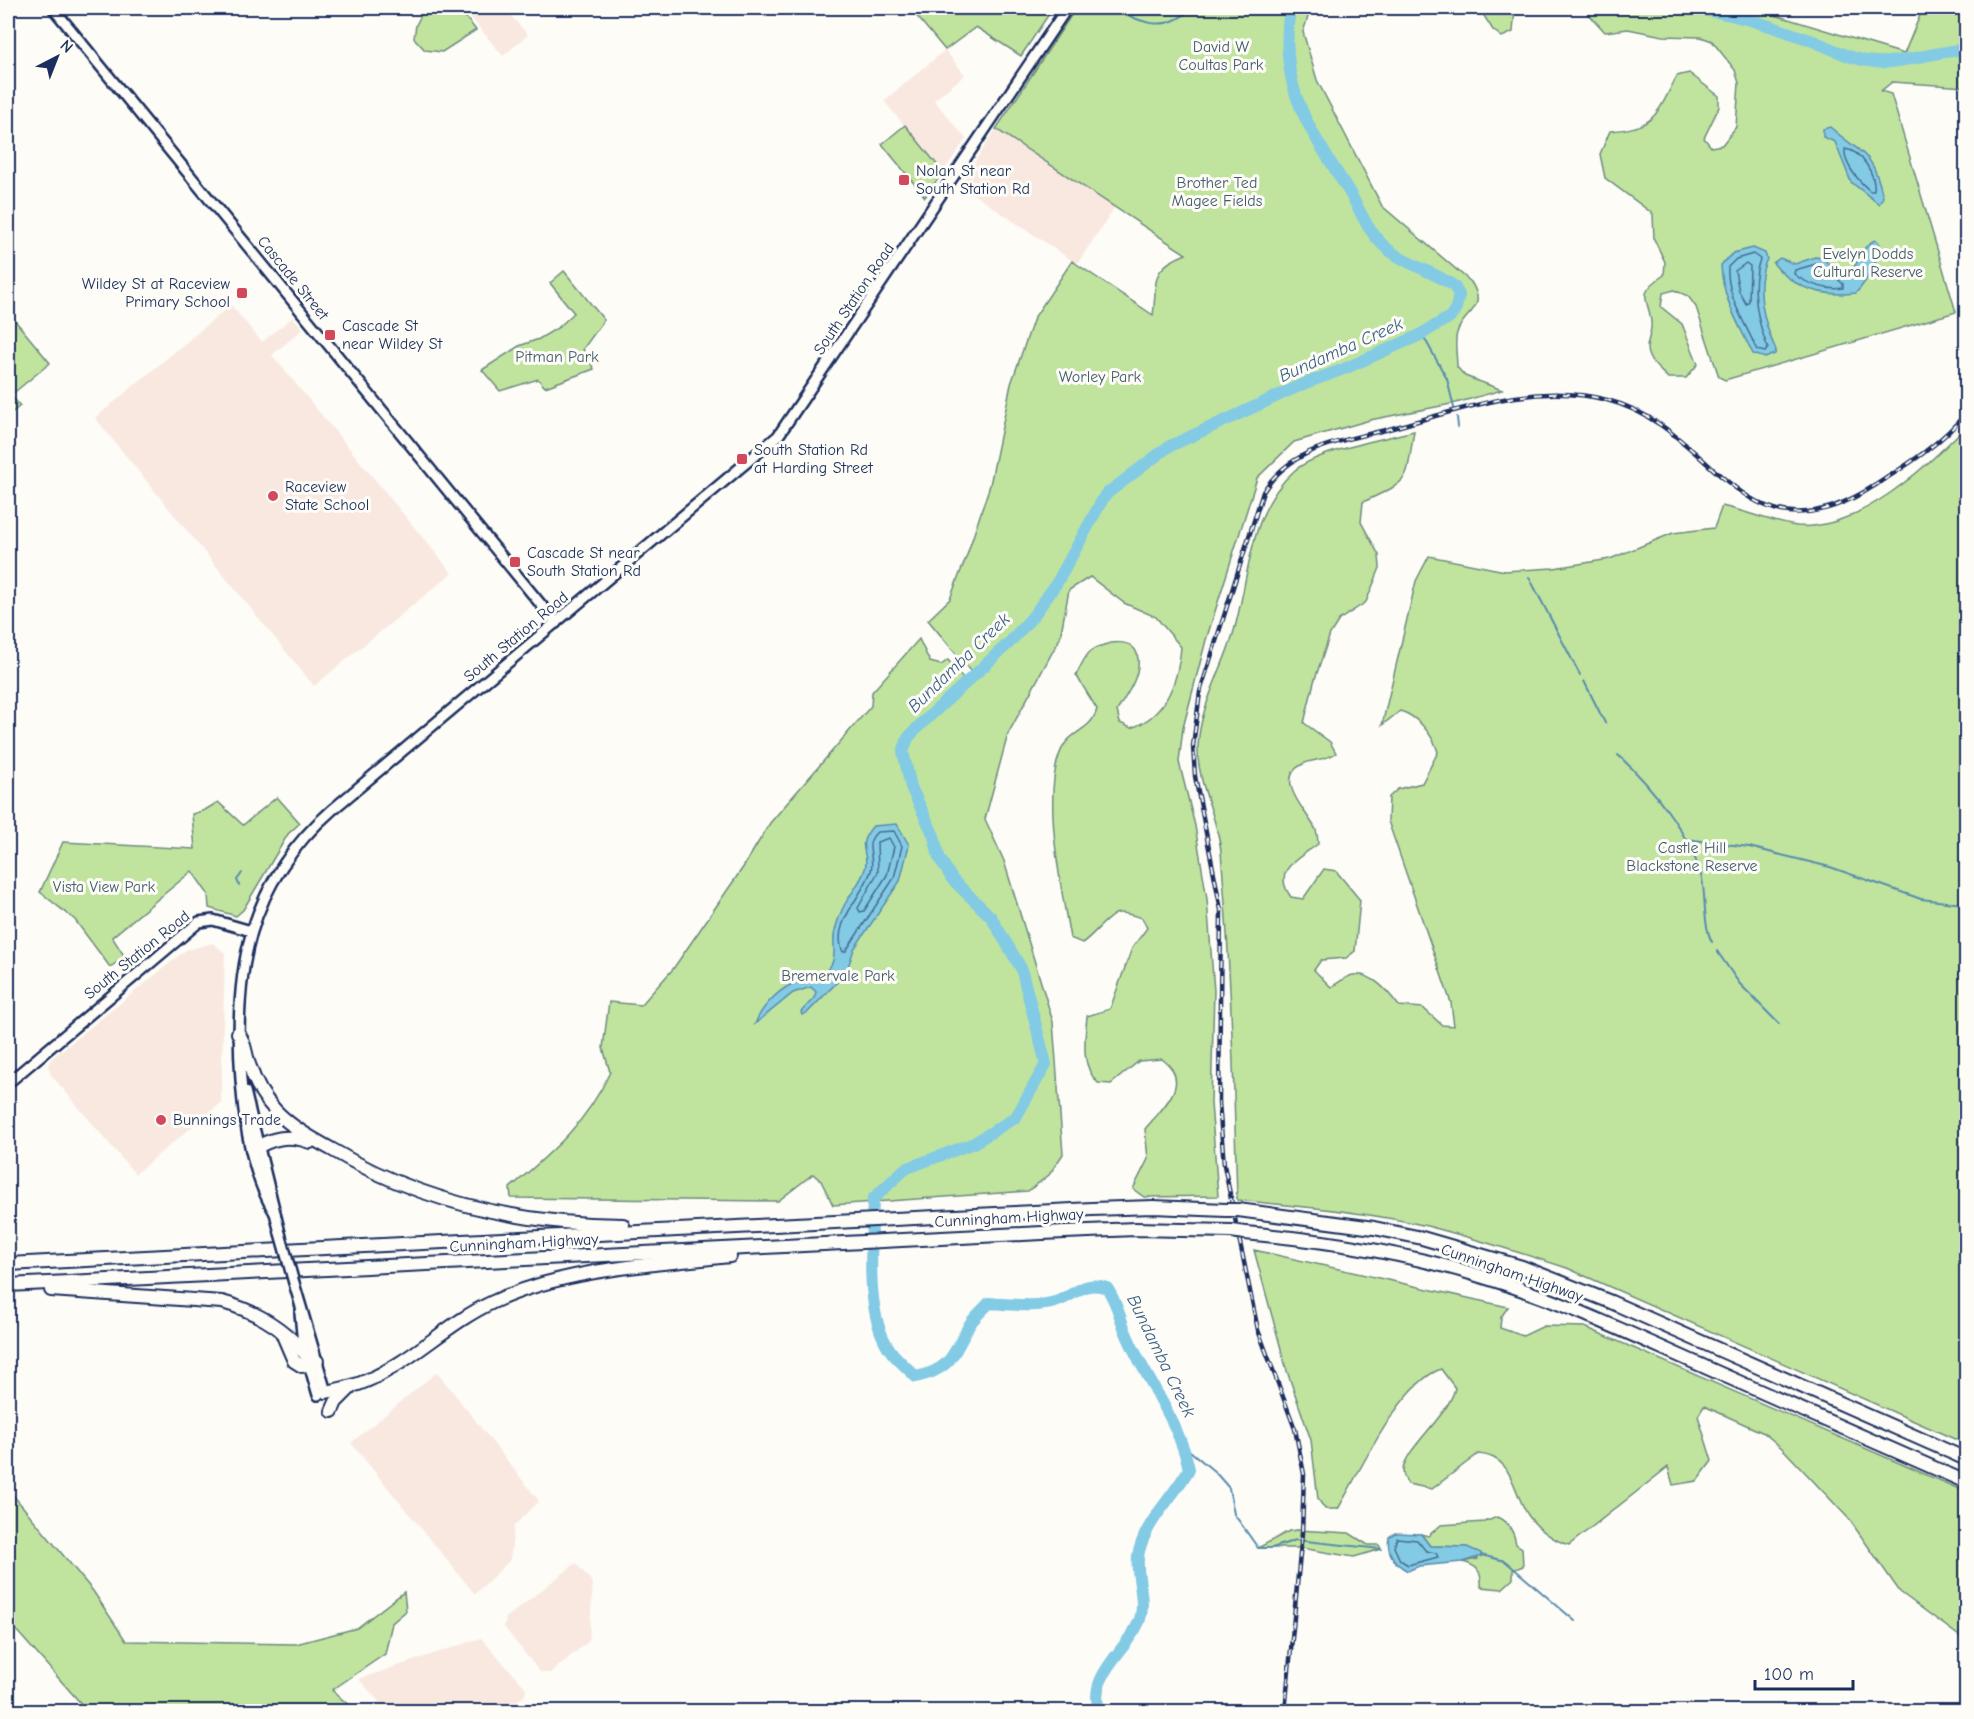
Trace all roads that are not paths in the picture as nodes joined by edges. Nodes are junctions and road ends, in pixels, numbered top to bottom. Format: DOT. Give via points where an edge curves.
graph roads {
  1 [pos="53,8"];
  2 [pos="1067,8"];
  3 [pos="556,623"];
  4 [pos="251,931"];
  5 [pos="238,1033"];
  6 [pos="8,1083"];
  7 [pos="321,1143"];
  8 [pos="256,1147"];
  9 [pos="647,1232"];
  10 [pos="747,1248"];
  11 [pos="8,1264"];
  12 [pos="13,1285"];
  13 [pos="311,1360"];
  14 [pos="351,1387"];
  15 [pos="322,1394"];
  16 [pos="332,1411"];
  17 [pos="1966,1459"];
  18 [pos="1966,1482"];
  1 -- 3 [label="main road, Cascade Street"];
  2 -- 3 [label="main road, South Station Road" via="785,427 763,450"];
  3 -- 4 [label="main road, South Station Road" via="320,821 280,869"];
  4 -- 5 [label="main road" via="241,979"];
  4 -- 6 [label="main road, South Station Road" via="213,920 199,922"];
  5 -- 7 [label="highway" via="255,1080 268,1101 286,1121"];
  5 -- 8 [label="main road" via="241,1098"];
  7 -- 8 [label="highway" via="286,1137"];
  7 -- 9 [label="highway" via="384,1178 456,1204 535,1219 632,1225"];
  8 -- 13 [label="main road, bridge"];
  9 -- 11 [label="highway, Cunningham Highway"];
  9 -- 17 [label="highway, Cunningham Highway" via="1154,1207 1232,1210 1374,1228 1522,1267 1611,1302"];
  10 -- 12 [label="highway, Cunningham Highway"];
  10 -- 14 [label="highway" via="734,1256 585,1274 533,1286 479,1308 387,1370"];
  10 -- 18 [label="highway, Cunningham Highway, bridge" via="1135,1229 1230,1231 1322,1241 1403,1256 1512,1287 1618,1328"];
  12 -- 13 [label="highway" via="28,1290 215,1301 254,1313 280,1329 294,1361 302,1366"];
  13 -- 15 [label="main road"];
  14 -- 15 [label="highway"];
  14 -- 16 [label="highway"];
}
